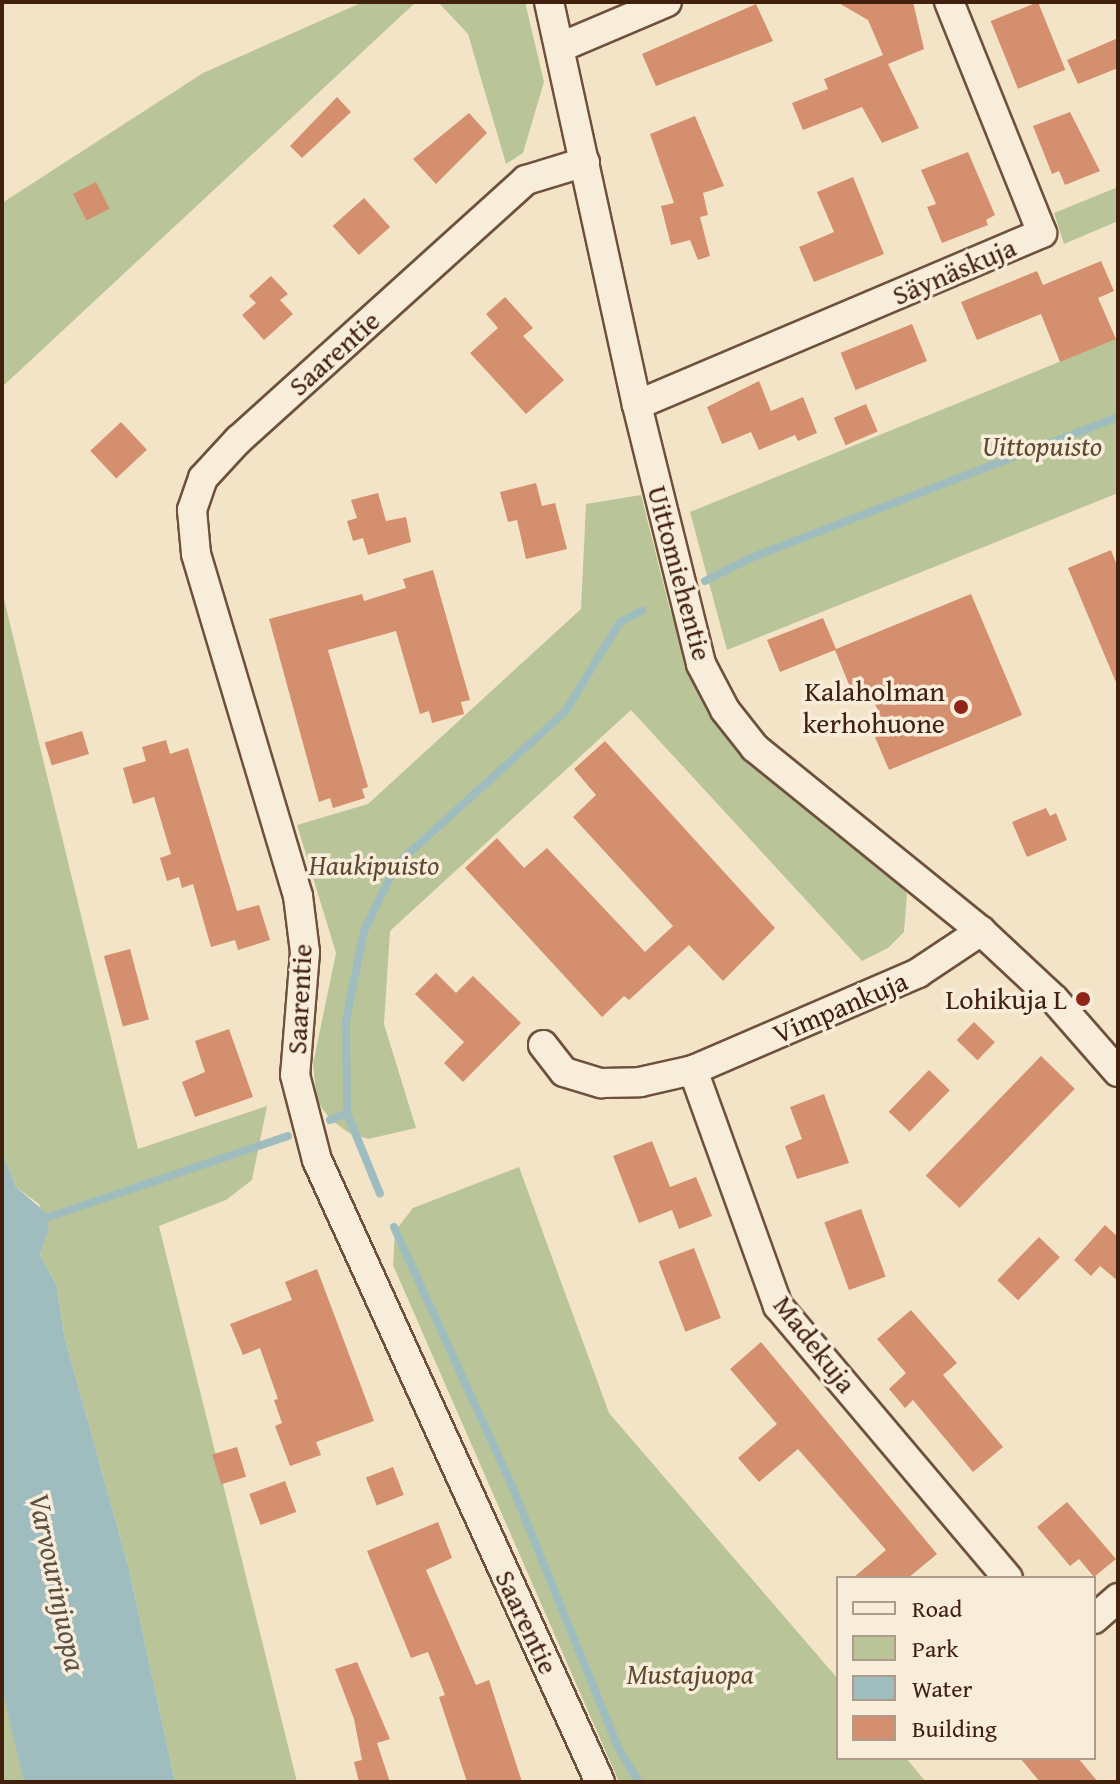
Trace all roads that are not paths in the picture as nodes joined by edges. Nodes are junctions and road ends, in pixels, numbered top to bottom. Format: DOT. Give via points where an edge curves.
graph roads {
  1 [pos="549,2"];
  2 [pos="667,2"];
  3 [pos="949,2"];
  4 [pos="561,47"];
  5 [pos="585,162"];
  6 [pos="637,405"];
  7 [pos="981,931"];
  8 [pos="543,1045"];
  9 [pos="693,1070"];
  10 [pos="1118,1072"];
  11 [pos="1006,1576"];
  12 [pos="1118,1598"];
  13 [pos="1096,1617"];
  14 [pos="600,1782"];
  1 -- 4 [label="street, Uittomiehentie"];
  2 -- 4 [label="street"];
  3 -- 6 [label="street, Säynäskuja" via="1042,233"];
  4 -- 5 [label="street, Uittomiehentie"];
  5 -- 6 [label="street, Uittomiehentie"];
  5 -- 14 [label="street, Saarentie" via="526,180 239,439 203,478 192,510 196,554 298,896 305,952 295,1075 317,1160"];
  6 -- 7 [label="street, Uittomiehentie" via="701,664 725,710 755,748"];
  7 -- 9 [label="street, Vimpankuja" via="918,973"];
  7 -- 10 [label="street, Uittomiehentie" via="1054,999"];
  8 -- 9 [label="street, Vimpankuja" via="564,1072 601,1083 640,1082"];
  9 -- 11 [label="street, Madekuja" via="778,1306"];
  12 -- 13 [label="street"];
}
